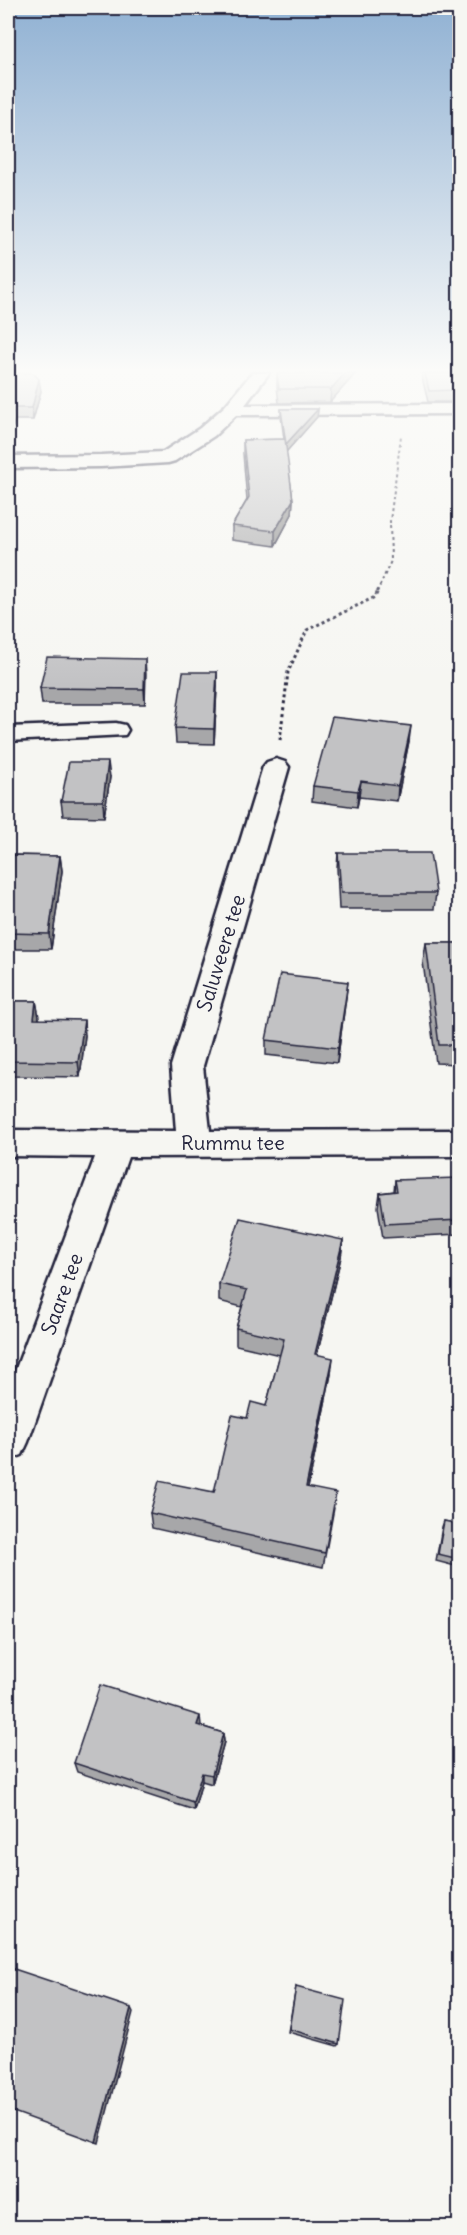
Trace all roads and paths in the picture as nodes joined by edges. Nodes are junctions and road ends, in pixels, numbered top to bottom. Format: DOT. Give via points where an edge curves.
graph roads {
  1 [pos="397,477"];
  2 [pos="116,730"];
  3 [pos="8,734"];
  4 [pos="276,767"];
  5 [pos="8,1143"];
  6 [pos="195,1143"];
  7 [pos="459,1143"];
  8 [pos="116,1145"];
  9 [pos="8,1442"];
  1 -- 4 [label="path" via="390,521 391,561 375,597 307,630 288,672"];
  2 -- 3 [label="street"];
  4 -- 6 [label="street, Saluveere tee" via="187,1066"];
  5 -- 8 [label="street, Rummu tee"];
  6 -- 7 [label="street, Rummu tee"];
  6 -- 8 [label="street, Rummu tee"];
  8 -- 9 [label="street, Saare tee"];
}
